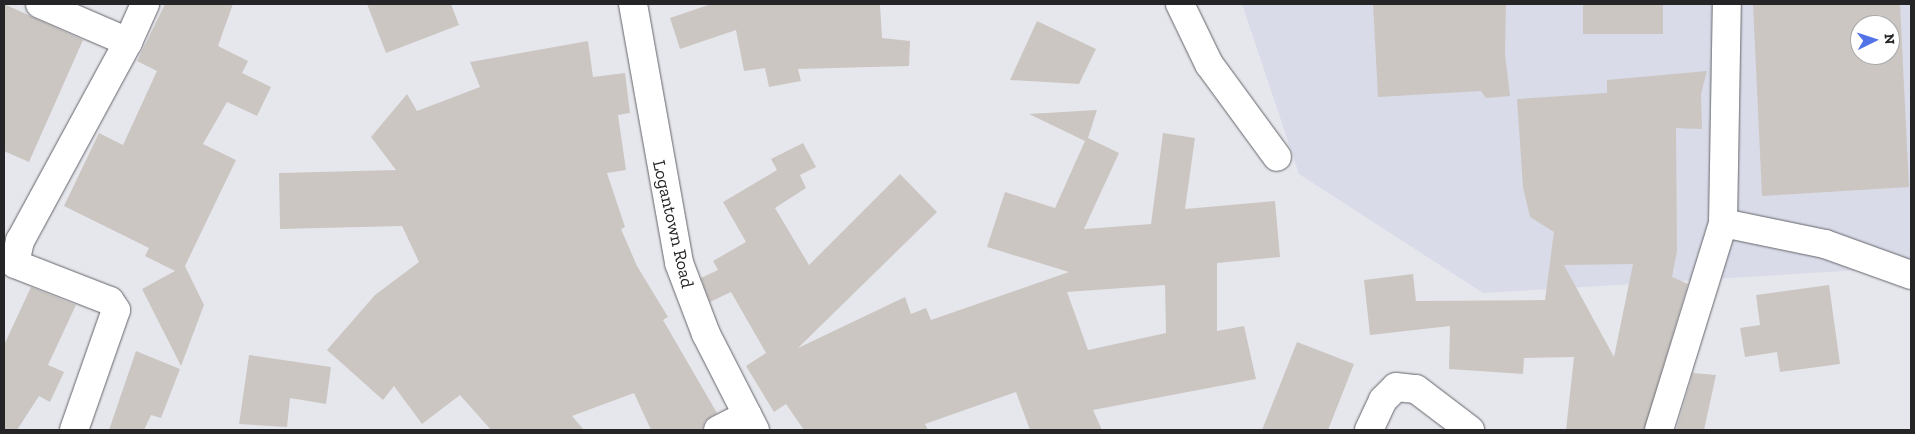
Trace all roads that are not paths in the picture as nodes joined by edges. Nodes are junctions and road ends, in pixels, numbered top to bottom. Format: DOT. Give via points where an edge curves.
graph roads {
  1 [pos="40,4"];
  2 [pos="145,4"];
  3 [pos="633,4"];
  4 [pos="1180,4"];
  5 [pos="1727,4"];
  6 [pos="128,42"];
  7 [pos="1277,156"];
  8 [pos="1723,223"];
  9 [pos="1911,275"];
  10 [pos="751,422"];
  11 [pos="74,430"];
  12 [pos="718,430"];
  13 [pos="1369,430"];
  14 [pos="1470,430"];
  15 [pos="1659,430"];
  1 -- 6 [label="street"];
  2 -- 6 [label="street"];
  3 -- 10 [label="street, Logantown Road" via="679,263 702,326"];
  4 -- 7 [label="street" via="1209,64"];
  5 -- 8 [label="street"];
  6 -- 11 [label="street" via="20,241 15,264 110,301 116,310"];
  8 -- 9 [label="street" via="1826,244"];
  8 -- 15 [label="street"];
  10 -- 12 [label="street"];
  13 -- 14 [label="street" via="1383,400 1396,387 1416,390"];
}
